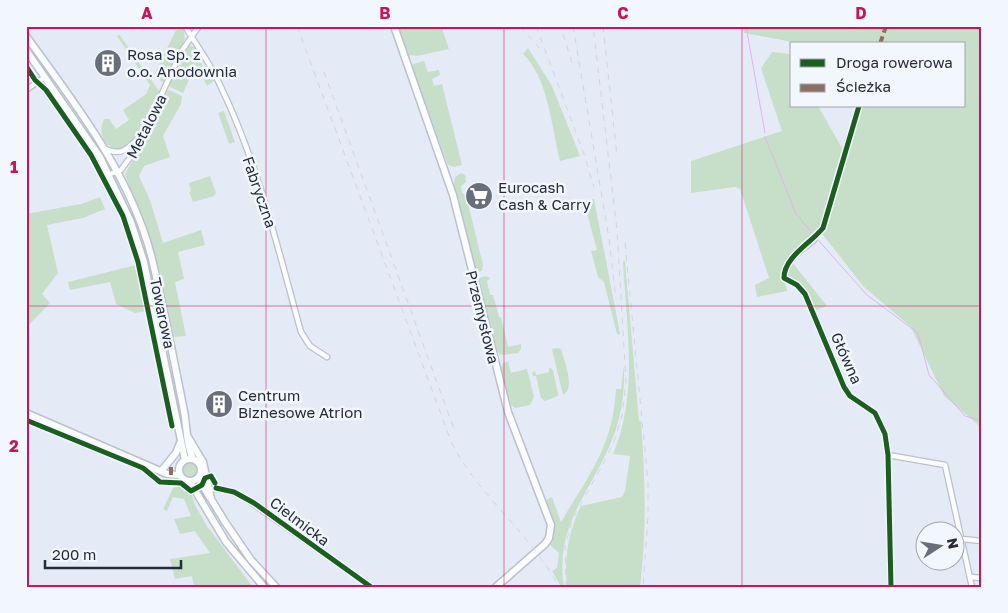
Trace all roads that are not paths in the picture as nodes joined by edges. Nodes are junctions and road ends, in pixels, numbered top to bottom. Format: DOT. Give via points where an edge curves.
graph roads {
  1 [pos="185,26"];
  2 [pos="199,26"];
  3 [pos="394,26"];
  4 [pos="26,36"];
  5 [pos="191,36"];
  6 [pos="26,50"];
  7 [pos="45,77"];
  8 [pos="26,90"];
  9 [pos="144,133"];
  10 [pos="103,147"];
  11 [pos="118,172"];
  12 [pos="110,174"];
  13 [pos="814,240"];
  14 [pos="327,357"];
  15 [pos="26,413"];
  16 [pos="184,438"];
  17 [pos="888,455"];
  18 [pos="184,460"];
  19 [pos="193,460"];
  20 [pos="162,470"];
  21 [pos="179,472"];
  22 [pos="198,478"];
  23 [pos="190,482"];
  24 [pos="209,489"];
  25 [pos="211,498"];
  26 [pos="958,520"];
  27 [pos="966,539"];
  28 [pos="982,541"];
  29 [pos="966,558"];
  30 [pos="970,576"];
  31 [pos="982,578"];
  32 [pos="264,587"];
  33 [pos="276,587"];
  34 [pos="371,587"];
  35 [pos="496,587"];
  36 [pos="891,587"];
  37 [pos="972,587"];
  1 -- 5 [label="street, Fabryczna"];
  2 -- 5 [label="street, Metalowa"];
  3 -- 35 [label="street, Przemysłowa" via="453,195 508,412 551,525 545,544"];
  4 -- 10 [label="street, Towarowa"];
  5 -- 9 [label="street, Metalowa"];
  5 -- 14 [label="street, Fabryczna" via="223,91 264,198 301,332 310,346"];
  6 -- 7 [label="street, Towarowa"];
  7 -- 8 [label="street"];
  7 -- 12 [label="street, Towarowa"];
  9 -- 10 [label="street" via="124,152"];
  9 -- 11 [label="street, Metalowa"];
  10 -- 11 [label="street, Towarowa"];
  11 -- 12 [label="street"];
  11 -- 16 [label="street, Towarowa" via="140,220 152,260"];
  12 -- 16 [label="street, Towarowa" via="132,222 144,262"];
  13 -- 17 [label="street, Główna" via="788,262 784,278 797,285 804,294 850,396 875,413 882,423"];
  15 -- 20 [label="street"];
  16 -- 18 [label="street, Towarowa"];
  16 -- 19 [label="street, Towarowa"];
  16 -- 20 [label="street"];
  16 -- 24 [label="street" via="204,462"];
  17 -- 26 [label="street" via="945,464"];
  17 -- 36 [label="street, Główna"];
  18 -- 19 [label="street"];
  18 -- 21 [label="street"];
  19 -- 22 [label="street" via="201,468"];
  20 -- 21 [label="street" via="167,474"];
  21 -- 23 [label="street" via="184,480"];
  22 -- 23 [label="street"];
  22 -- 25 [label="street"];
  23 -- 32 [label="street" via="226,542"];
  24 -- 25 [label="street"];
  24 -- 34 [label="street, Cielmicka" via="224,489 242,496"];
  25 -- 33 [label="street" via="236,540"];
  27 -- 28 [label="street"];
  29 -- 30 [label="street"];
  30 -- 31 [label="street"];
  30 -- 37 [label="street"];
}
